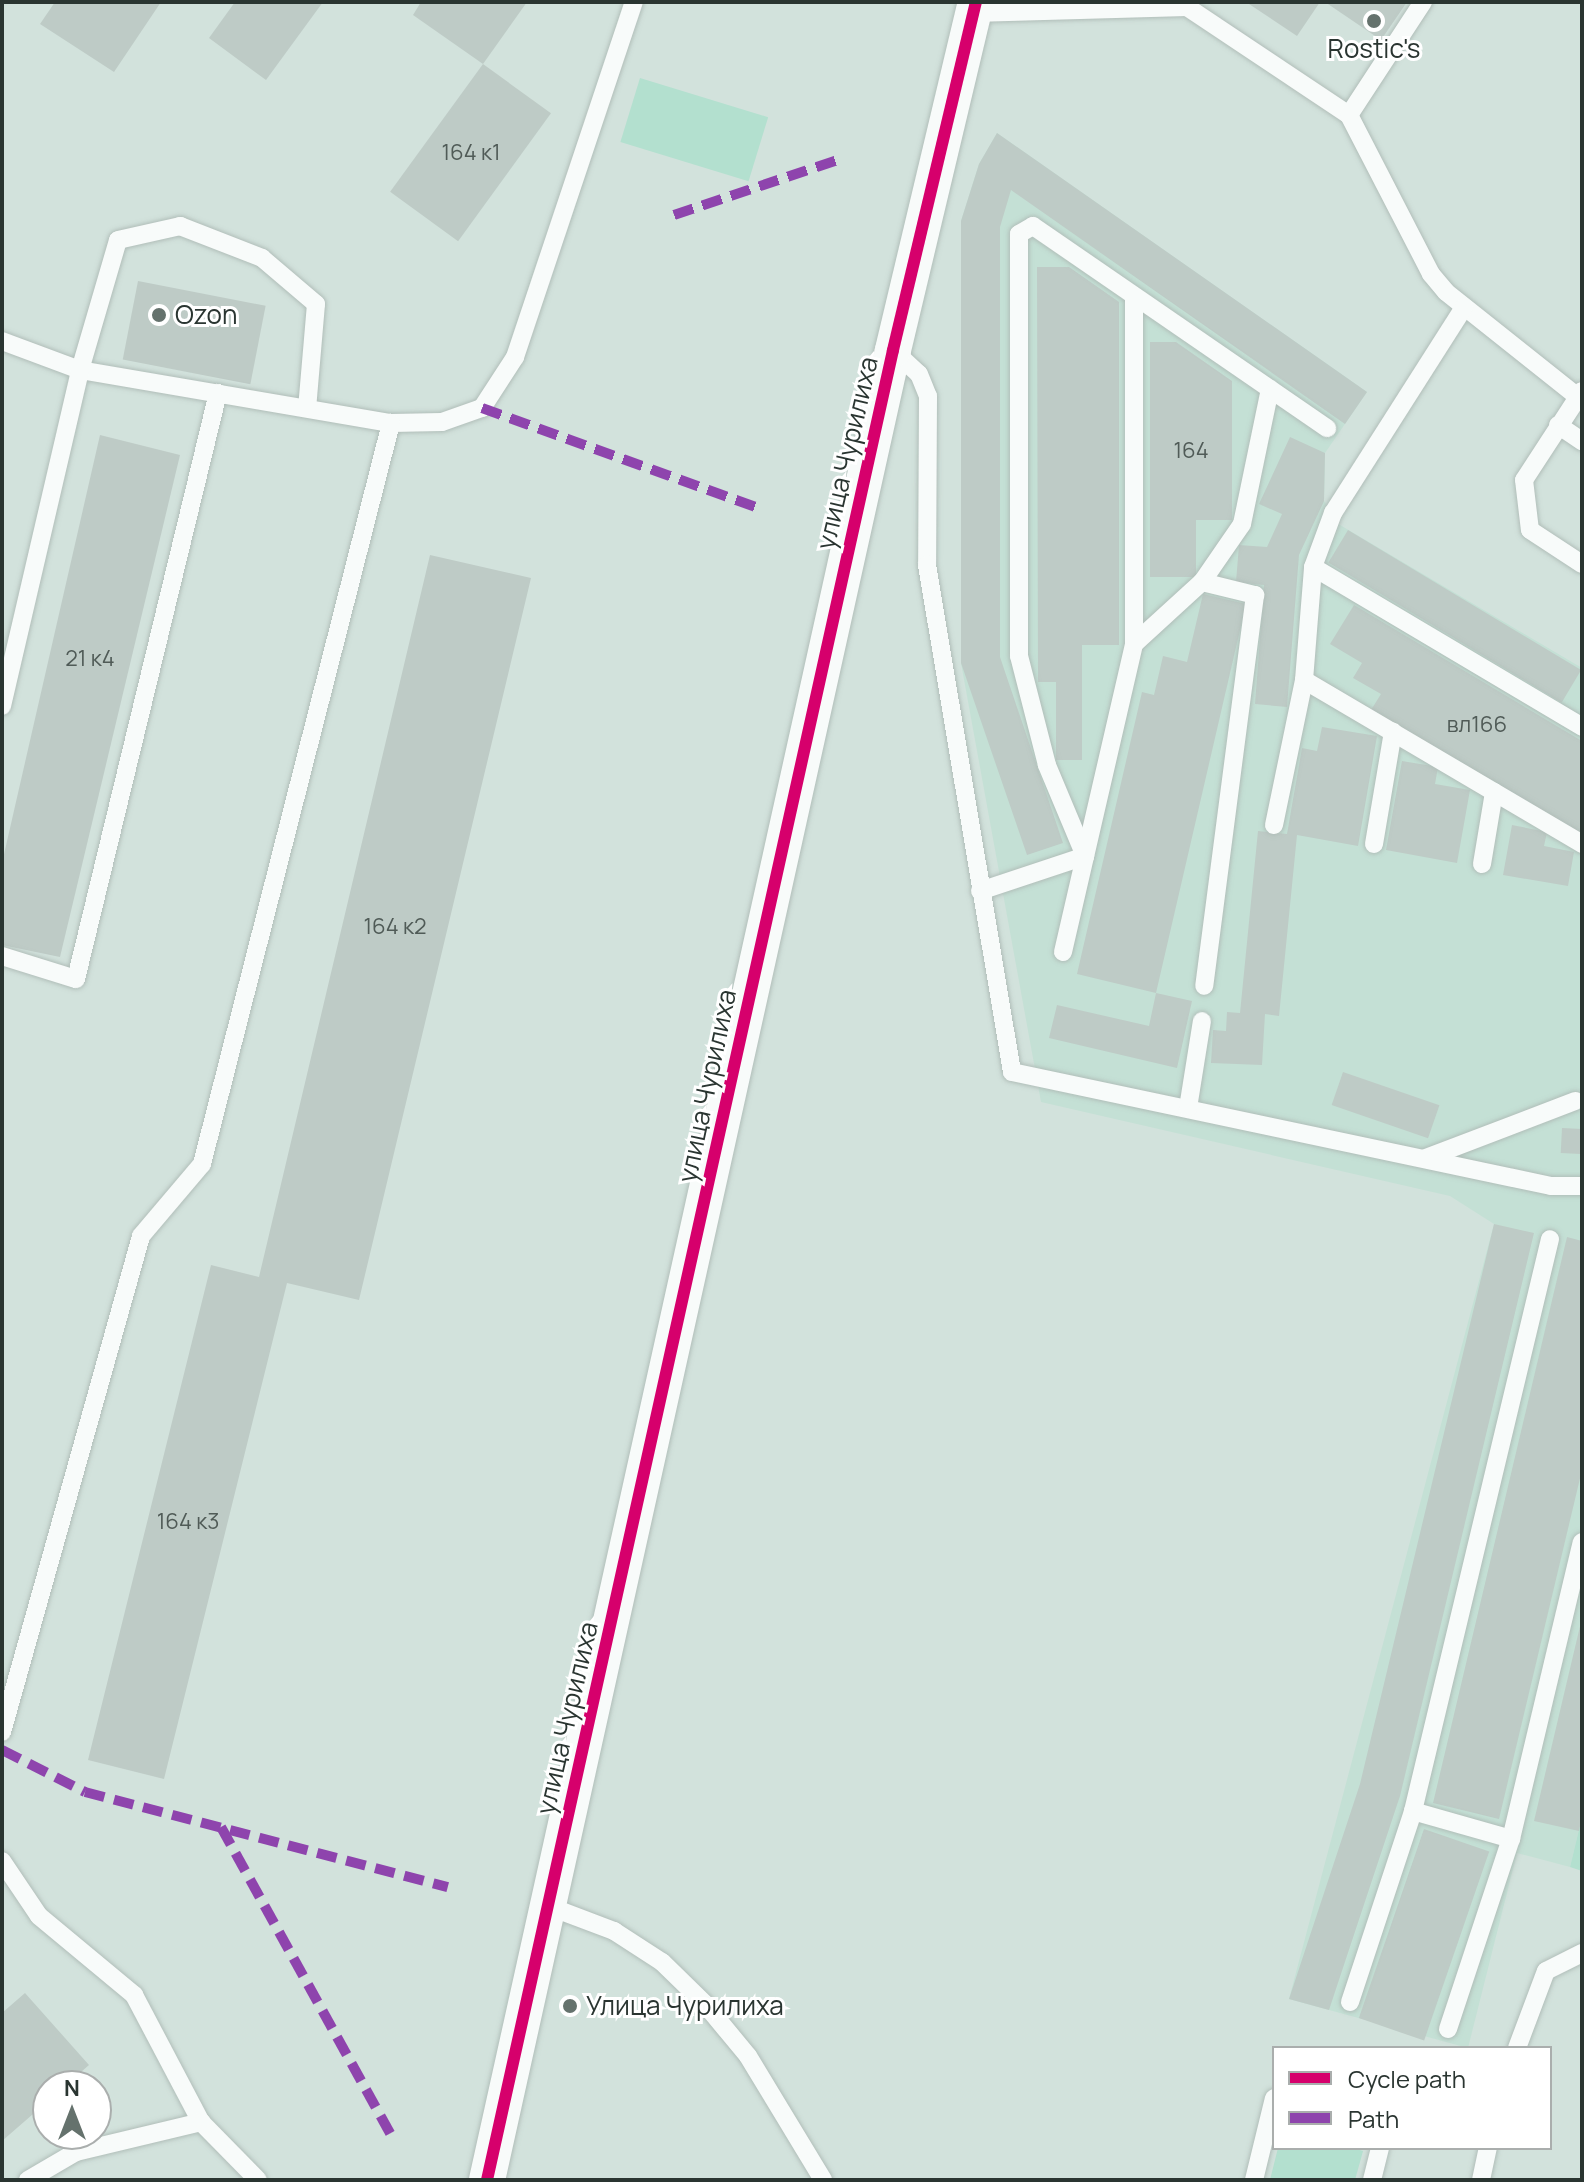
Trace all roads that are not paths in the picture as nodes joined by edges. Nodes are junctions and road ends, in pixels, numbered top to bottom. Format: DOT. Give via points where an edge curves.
graph roads {
  1 [pos="634,2"];
  2 [pos="1423,2"];
  3 [pos="1188,5"];
  4 [pos="964,6"];
  5 [pos="1349,115"];
  6 [pos="1134,296"];
  7 [pos="1464,307"];
  8 [pos="2,341"];
  9 [pos="893,350"];
  10 [pos="80,370"];
  11 [pos="1270,389"];
  12 [pos="218,393"];
  13 [pos="1580,394"];
  14 [pos="307,408"];
  15 [pos="391,423"];
  16 [pos="1558,425"];
  17 [pos="1327,428"];
  18 [pos="1582,441"];
  19 [pos="1582,564"];
  20 [pos="1313,567"];
  21 [pos="1202,582"];
  22 [pos="1134,644"];
  23 [pos="1304,680"];
  24 [pos="2,706"];
  25 [pos="1582,727"];
  26 [pos="1393,732"];
  27 [pos="1494,792"];
  28 [pos="1274,825"];
  29 [pos="1374,844"];
  30 [pos="1582,844"];
  31 [pos="1085,856"];
  32 [pos="1482,864"];
  33 [pos="980,891"];
  34 [pos="1063,952"];
  35 [pos="2,956"];
  36 [pos="1204,986"];
  37 [pos="1202,1021"];
  38 [pos="1575,1101"];
  39 [pos="1188,1108"];
  40 [pos="1426,1158"];
  41 [pos="1582,1186"];
  42 [pos="1550,1239"];
  43 [pos="1582,1542"];
  44 [pos="2,1732"];
  45 [pos="1413,1811"];
  46 [pos="1511,1839"];
  47 [pos="2,1861"];
  48 [pos="548,1906"];
  49 [pos="1582,1953"];
  50 [pos="1350,2002"];
  51 [pos="1448,2029"];
  52 [pos="1518,2046"];
  53 [pos="1272,2106"];
  54 [pos="201,2122"];
  55 [pos="1380,2150"];
  56 [pos="1488,2150"];
  57 [pos="28,2180"];
  58 [pos="258,2180"];
  59 [pos="487,2180"];
  60 [pos="823,2180"];
  61 [pos="1254,2180"];
  62 [pos="1372,2180"];
  63 [pos="1481,2180"];
  1 -- 15 [label="lane" via="515,357 482,408 442,422"];
  2 -- 5 [label="lane"];
  3 -- 4 [label="lane"];
  3 -- 5 [label="lane"];
  4 -- 9 [label="street, улица Чурилиха"];
  5 -- 7 [label="lane" via="1431,274"];
  6 -- 11 [label="lane"];
  6 -- 22 [label="lane"];
  6 -- 31 [label="lane" via="1033,226 1019,234 1019,656 1047,765"];
  7 -- 13 [label="lane"];
  7 -- 20 [label="lane" via="1333,513"];
  8 -- 10 [label="lane"];
  9 -- 33 [label="lane" via="919,374 928,396 927,565"];
  9 -- 48 [label="street, улица Чурилиха"];
  10 -- 12 [label="lane"];
  10 -- 14 [label="lane" via="118,240 180,226 262,258 316,304"];
  10 -- 24 [label="lane"];
  11 -- 17 [label="lane"];
  11 -- 21 [label="lane" via="1242,524"];
  12 -- 14 [label="lane"];
  12 -- 35 [label="lane" via="76,979"];
  13 -- 16 [label="lane"];
  14 -- 15 [label="lane"];
  15 -- 44 [label="lane" via="202,1164 141,1236"];
  16 -- 18 [label="lane"];
  16 -- 19 [label="lane" via="1524,480 1530,530"];
  20 -- 23 [label="lane"];
  20 -- 25 [label="lane"];
  21 -- 22 [label="lane"];
  21 -- 36 [label="lane" via="1255,595"];
  22 -- 31 [label="lane"];
  23 -- 26 [label="lane"];
  23 -- 28 [label="lane"];
  26 -- 27 [label="lane"];
  26 -- 29 [label="lane"];
  27 -- 30 [label="lane"];
  27 -- 32 [label="lane"];
  31 -- 33 [label="lane"];
  31 -- 34 [label="lane"];
  33 -- 39 [label="lane" via="1012,1072"];
  37 -- 39 [label="lane"];
  38 -- 40 [label="lane"];
  39 -- 40 [label="lane"];
  40 -- 41 [label="lane" via="1551,1186"];
  42 -- 45 [label="lane"];
  43 -- 46 [label="lane"];
  45 -- 46 [label="lane"];
  45 -- 50 [label="lane"];
  46 -- 51 [label="lane"];
  47 -- 54 [label="lane" via="39,1916 134,1995"];
  48 -- 59 [label="street, улица Чурилиха"];
  48 -- 60 [label="lane" via="614,1931 662,1962 705,2004 748,2056"];
  49 -- 52 [label="lane" via="1546,1971"];
  53 -- 61 [label="lane"];
  54 -- 57 [label="lane" via="76,2152"];
  54 -- 58 [label="lane"];
  55 -- 62 [label="lane"];
  56 -- 63 [label="lane"];
}
